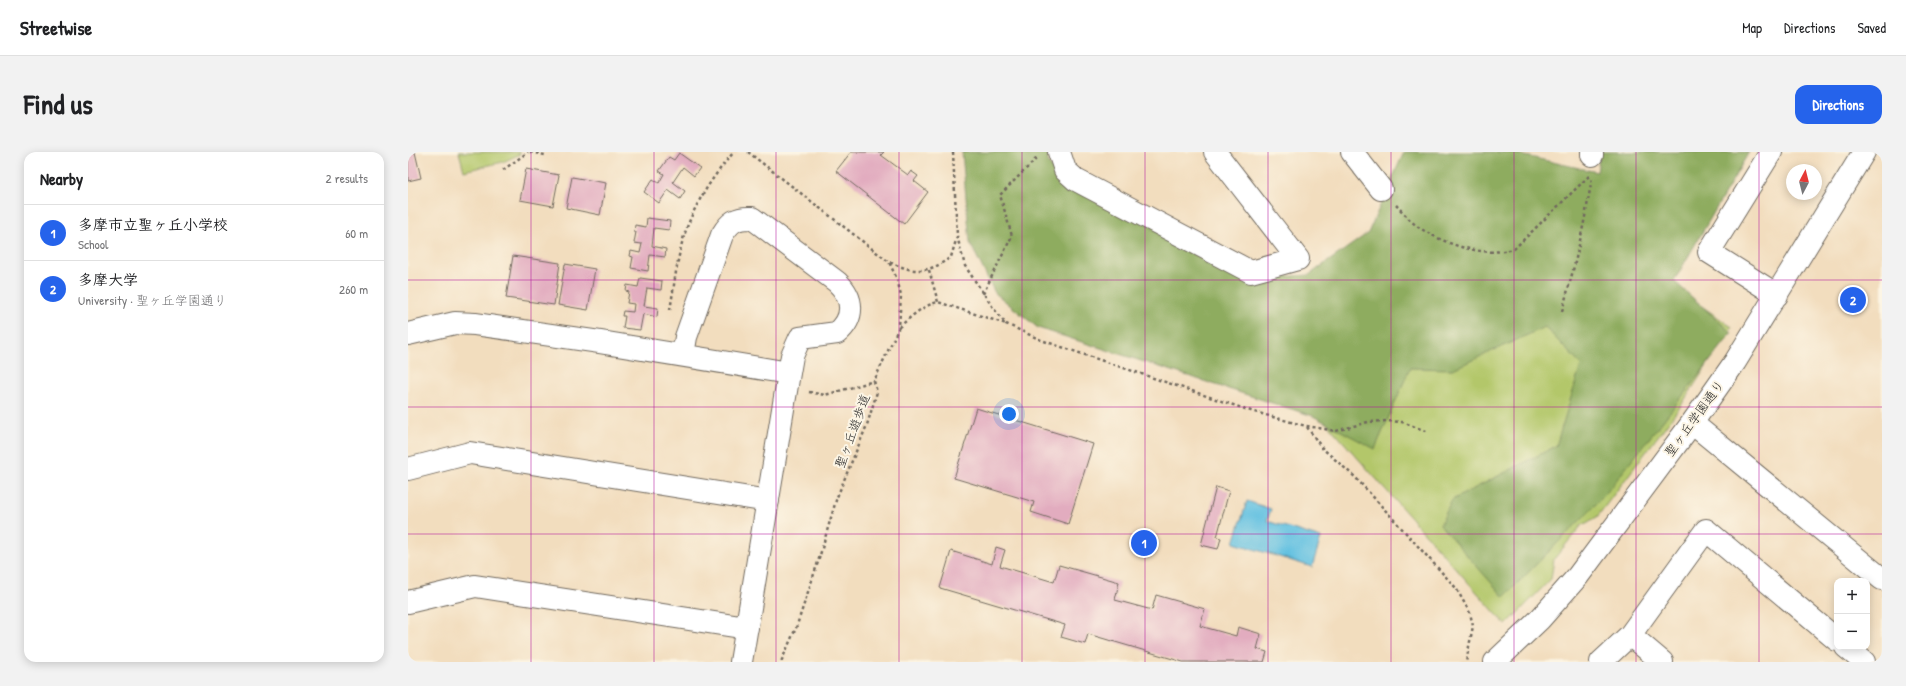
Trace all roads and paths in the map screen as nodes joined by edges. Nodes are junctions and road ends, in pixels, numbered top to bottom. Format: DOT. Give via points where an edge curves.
graph roads {
  1 [pos="529,152"];
  2 [pos="734,152"];
  3 [pos="748,152"];
  4 [pos="953,152"];
  5 [pos="1059,152"];
  6 [pos="1215,152"];
  7 [pos="1352,152"];
  8 [pos="1771,152"];
  9 [pos="1864,152"];
  10 [pos="545,155"];
  11 [pos="1038,157"];
  12 [pos="503,170"];
  13 [pos="1381,189"];
  14 [pos="957,236"];
  15 [pos="889,262"];
  16 [pos="930,270"];
  17 [pos="984,294"];
  18 [pos="1777,296"];
  19 [pos="938,302"];
  20 [pos="1562,310"];
  21 [pos="670,314"];
  22 [pos="1006,324"];
  23 [pos="899,327"];
  24 [pos="408,334"];
  25 [pos="683,355"];
  26 [pos="789,373"];
  27 [pos="874,381"];
  28 [pos="803,391"];
  29 [pos="1692,422"];
  30 [pos="1306,426"];
  31 [pos="1429,432"];
  32 [pos="408,469"];
  33 [pos="768,501"];
  34 [pos="1882,579"];
  35 [pos="408,602"];
  36 [pos="746,628"];
  37 [pos="1630,635"];
  38 [pos="1834,637"];
  39 [pos="1850,650"];
  40 [pos="742,662"];
  41 [pos="781,662"];
  42 [pos="1466,662"];
  43 [pos="1495,662"];
  44 [pos="1601,662"];
  45 [pos="1662,662"];
  46 [pos="1864,662"];
  1 -- 10 [label="path"];
  1 -- 12 [label="path"];
  2 -- 21 [label="path" via="705,191 689,221 682,244"];
  3 -- 15 [label="path, 聖ヶ丘遊歩道"];
  4 -- 14 [label="path"];
  5 -- 6 [label="street" via="1065,170 1076,180 1251,272 1298,259"];
  7 -- 13 [label="street"];
  8 -- 18 [label="street" via="1709,252"];
  9 -- 18 [label="street, 聖ヶ丘学園通り"];
  11 -- 17 [label="path" via="1000,195 1012,236"];
  13 -- 20 [label="path" via="1422,229 1458,245 1480,251 1500,252 1514,249 1592,172 1585,220"];
  14 -- 16 [label="path" via="951,257"];
  14 -- 17 [label="path" via="965,266"];
  15 -- 16 [label="path" via="905,270"];
  15 -- 23 [label="path, 聖ヶ丘遊歩道" via="901,295"];
  16 -- 19 [label="path"];
  17 -- 22 [label="path"];
  18 -- 29 [label="street, 聖ヶ丘学園通り" via="1735,362"];
  19 -- 22 [label="path"];
  19 -- 23 [label="path" via="925,307"];
  22 -- 30 [label="path" via="1041,340 1251,411"];
  23 -- 27 [label="path, 聖ヶ丘遊歩道"];
  24 -- 25 [label="street" via="455,323 475,324"];
  25 -- 26 [label="street"];
  25 -- 26 [label="street" via="686,337 722,235 728,225 735,220 743,217 752,218 837,282 846,291 850,302 848,320 837,333 800,338 792,356"];
  26 -- 33 [label="street"];
  27 -- 28 [label="path" via="825,395"];
  27 -- 41 [label="path, 聖ヶ丘遊歩道" via="877,392 867,425 837,497 796,628"];
  29 -- 34 [label="street"];
  29 -- 43 [label="street, 聖ヶ丘学園通り" via="1578,576 1540,619"];
  30 -- 31 [label="path" via="1336,431 1368,422 1387,421 1402,422"];
  30 -- 42 [label="path" via="1322,448 1355,478 1456,588 1470,613 1472,626"];
  32 -- 33 [label="street" via="470,454"];
  33 -- 36 [label="street"];
  35 -- 36 [label="street" via="475,586"];
  36 -- 40 [label="street"];
  37 -- 38 [label="street" via="1706,530"];
  37 -- 44 [label="street"];
  37 -- 45 [label="street"];
  39 -- 46 [label="street"];
}
